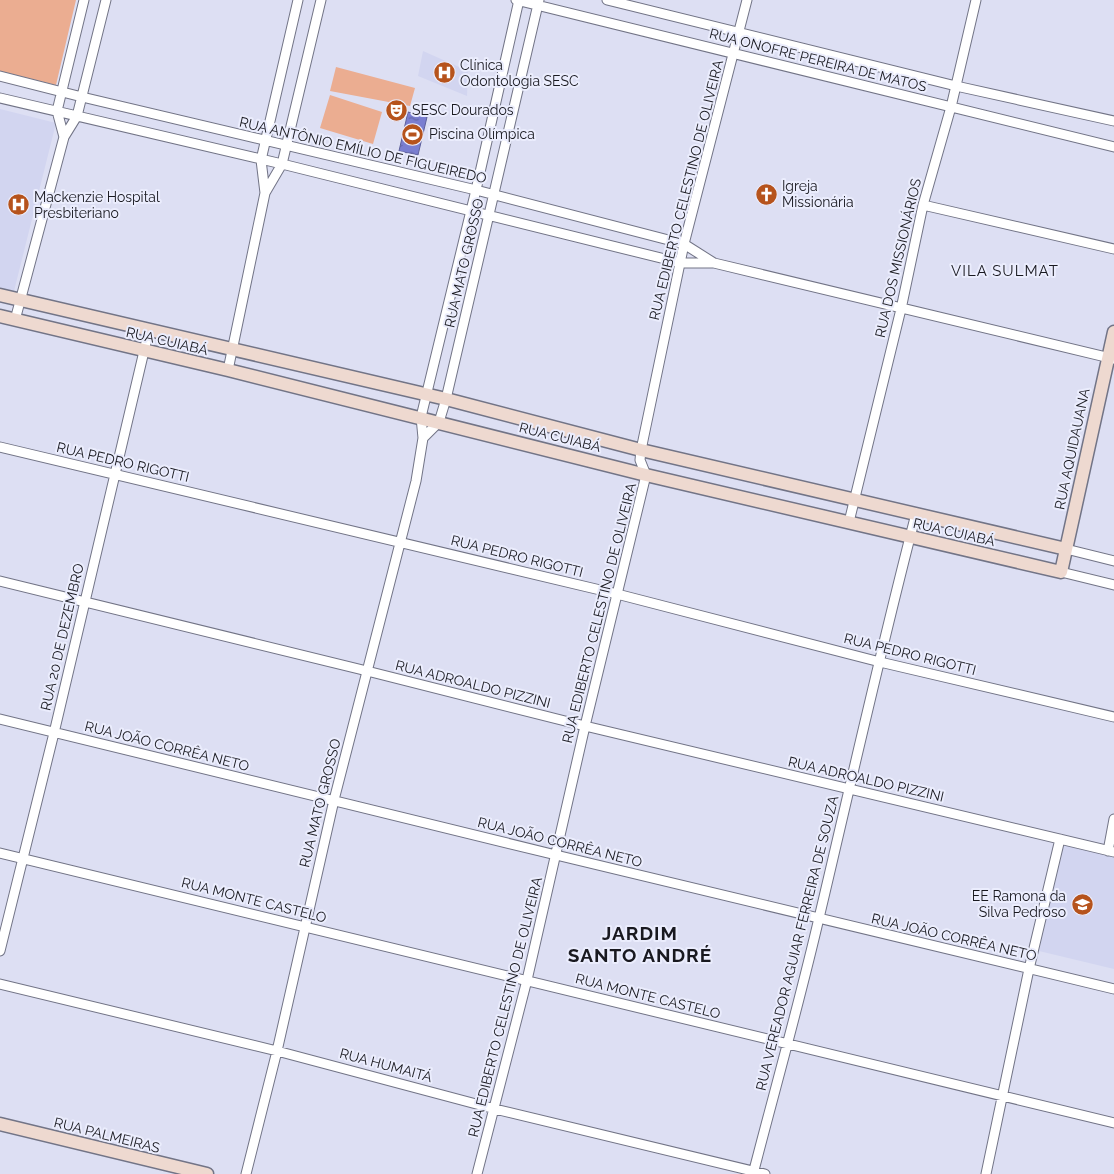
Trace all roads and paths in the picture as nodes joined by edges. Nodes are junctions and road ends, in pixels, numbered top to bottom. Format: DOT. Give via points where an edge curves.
graph roads {
  1 [pos="84,0"];
  2 [pos="106,0"];
  3 [pos="298,0"];
  4 [pos="322,0"];
  5 [pos="518,0"];
  6 [pos="607,0"];
  7 [pos="747,0"];
  8 [pos="976,0"];
  9 [pos="539,3"];
  10 [pos="739,32"];
  11 [pos="734,54"];
  12 [pos="0,76"];
  13 [pos="956,86"];
  14 [pos="62,91"];
  15 [pos="82,97"];
  16 [pos="0,98"];
  17 [pos="951,107"];
  18 [pos="57,112"];
  19 [pos="77,116"];
  20 [pos="1114,121"];
  21 [pos="64,138"];
  22 [pos="265,140"];
  23 [pos="287,145"];
  24 [pos="1114,147"];
  25 [pos="261,160"];
  26 [pos="282,164"];
  27 [pos="476,190"];
  28 [pos="265,192"];
  29 [pos="494,195"];
  30 [pos="924,205"];
  31 [pos="471,210"];
  32 [pos="490,215"];
  33 [pos="684,244"];
  34 [pos="1114,249"];
  35 [pos="681,263"];
  36 [pos="714,263"];
  37 [pos="0,294"];
  38 [pos="21,300"];
  39 [pos="901,308"];
  40 [pos="0,316"];
  41 [pos="16,320"];
  42 [pos="149,330"];
  43 [pos="1114,332"];
  44 [pos="232,350"];
  45 [pos="144,351"];
  46 [pos="1111,358"];
  47 [pos="228,370"];
  48 [pos="427,395"];
  49 [pos="446,399"];
  50 [pos="421,417"];
  51 [pos="439,422"];
  52 [pos="423,438"];
  53 [pos="0,447"];
  54 [pos="641,450"];
  55 [pos="115,474"];
  56 [pos="646,475"];
  57 [pos="854,501"];
  58 [pos="916,514"];
  59 [pos="849,522"];
  60 [pos="910,537"];
  61 [pos="400,542"];
  62 [pos="1066,549"];
  63 [pos="1114,561"];
  64 [pos="1060,572"];
  65 [pos="0,581"];
  66 [pos="1114,585"];
  67 [pos="617,594"];
  68 [pos="85,602"];
  69 [pos="880,662"];
  70 [pos="367,671"];
  71 [pos="1114,716"];
  72 [pos="0,719"];
  73 [pos="585,726"];
  74 [pos="54,733"];
  75 [pos="848,789"];
  76 [pos="334,800"];
  77 [pos="1114,819"];
  78 [pos="1060,839"];
  79 [pos="1111,852"];
  80 [pos="0,853"];
  81 [pos="556,856"];
  82 [pos="23,858"];
  83 [pos="819,918"];
  84 [pos="305,926"];
  85 [pos="0,951"];
  86 [pos="1028,969"];
  87 [pos="527,980"];
  88 [pos="0,984"];
  89 [pos="1114,989"];
  90 [pos="788,1044"];
  91 [pos="277,1050"];
  92 [pos="1003,1096"];
  93 [pos="495,1109"];
  94 [pos="1114,1123"];
  95 [pos="0,1124"];
  96 [pos="754,1173"];
  97 [pos="207,1174"];
  98 [pos="246,1174"];
  99 [pos="477,1174"];
  100 [pos="766,1174"];
  101 [pos="986,1174"];
  1 -- 14 [label="street"];
  2 -- 15 [label="street"];
  3 -- 22 [label="street"];
  4 -- 23 [label="street"];
  5 -- 9 [label="street, RUA ONOFRE PEREIRA DE MATOS"];
  5 -- 27 [label="street, RUA MATO GROSSO"];
  6 -- 10 [label="street, RUA ONOFRE PEREIRA DE MATOS"];
  7 -- 10 [label="street, RUA EDIBERTO CELESTINO DE OLIVEIRA"];
  8 -- 13 [label="street, RUA DOS MISSIONÁRIOS"];
  9 -- 11 [label="street, RUA ONOFRE PEREIRA DE MATOS"];
  9 -- 29 [label="street, RUA MATO GROSSO"];
  10 -- 11 [label="street, RUA EDIBERTO CELESTINO DE OLIVEIRA"];
  10 -- 13 [label="street, RUA ONOFRE PEREIRA DE MATOS"];
  11 -- 17 [label="street, RUA ONOFRE PEREIRA DE MATOS"];
  11 -- 33 [label="street, RUA EDIBERTO CELESTINO DE OLIVEIRA"];
  12 -- 14 [label="street, RUA ANTÔNIO EMÍLIO DE FIGUEIREDO"];
  13 -- 17 [label="street, RUA DOS MISSIONÁRIOS"];
  13 -- 20 [label="street, RUA ONOFRE PEREIRA DE MATOS"];
  14 -- 15 [label="street, RUA ANTÔNIO EMÍLIO DE FIGUEIREDO"];
  14 -- 18 [label="street"];
  15 -- 19 [label="street"];
  15 -- 22 [label="street, RUA ANTÔNIO EMÍLIO DE FIGUEIREDO"];
  16 -- 18 [label="street, RUA ANTÔNIO EMÍLIO DE FIGUEIREDO"];
  17 -- 24 [label="street, RUA ONOFRE PEREIRA DE MATOS"];
  17 -- 30 [label="street, RUA DOS MISSIONÁRIOS"];
  18 -- 19 [label="street, RUA ANTÔNIO EMÍLIO DE FIGUEIREDO"];
  18 -- 21 [label="street"];
  19 -- 21 [label="street"];
  19 -- 25 [label="street, RUA ANTÔNIO EMÍLIO DE FIGUEIREDO"];
  21 -- 38 [label="street"];
  22 -- 23 [label="street, RUA ANTÔNIO EMÍLIO DE FIGUEIREDO"];
  22 -- 25 [label="street"];
  23 -- 26 [label="street"];
  23 -- 27 [label="street, RUA ANTÔNIO EMÍLIO DE FIGUEIREDO"];
  25 -- 26 [label="street, RUA ANTÔNIO EMÍLIO DE FIGUEIREDO"];
  25 -- 28 [label="street"];
  26 -- 28 [label="street"];
  26 -- 31 [label="street, RUA ANTÔNIO EMÍLIO DE FIGUEIREDO"];
  27 -- 29 [label="street, RUA ANTÔNIO EMÍLIO DE FIGUEIREDO"];
  27 -- 31 [label="street, RUA MATO GROSSO"];
  28 -- 44 [label="street"];
  29 -- 32 [label="street, RUA MATO GROSSO"];
  29 -- 33 [label="street, RUA ANTÔNIO EMÍLIO DE FIGUEIREDO"];
  30 -- 34 [label="street"];
  30 -- 39 [label="street, RUA DOS MISSIONÁRIOS"];
  31 -- 32 [label="street, RUA ANTÔNIO EMÍLIO DE FIGUEIREDO"];
  31 -- 48 [label="street, RUA MATO GROSSO"];
  32 -- 35 [label="street, RUA ANTÔNIO EMÍLIO DE FIGUEIREDO"];
  32 -- 49 [label="street, RUA MATO GROSSO"];
  33 -- 35 [label="street, RUA EDIBERTO CELESTINO DE OLIVEIRA"];
  33 -- 36 [label="street, RUA ANTÔNIO EMÍLIO DE FIGUEIREDO"];
  35 -- 36 [label="street, RUA ANTÔNIO EMÍLIO DE FIGUEIREDO"];
  35 -- 54 [label="street, RUA EDIBERTO CELESTINO DE OLIVEIRA"];
  36 -- 39 [label="street, RUA ANTÔNIO EMÍLIO DE FIGUEIREDO"];
  37 -- 38 [label="street, RUA CUIABÁ"];
  38 -- 41 [label="street"];
  38 -- 42 [label="street, RUA CUIABÁ"];
  39 -- 46 [label="street, RUA ANTÔNIO EMÍLIO DE FIGUEIREDO"];
  39 -- 57 [label="street, RUA DOS MISSIONÁRIOS"];
  40 -- 41 [label="street, RUA CUIABÁ"];
  41 -- 45 [label="street, RUA CUIABÁ"];
  42 -- 44 [label="street, RUA CUIABÁ"];
  42 -- 45 [label="street, RUA 20 DE DEZEMBRO"];
  43 -- 46 [label="street, RUA AQUIDAUANA"];
  44 -- 47 [label="street"];
  44 -- 48 [label="street, RUA CUIABÁ"];
  45 -- 47 [label="street, RUA CUIABÁ"];
  45 -- 55 [label="street, RUA 20 DE DEZEMBRO"];
  46 -- 62 [label="street, RUA AQUIDAUANA"];
  47 -- 50 [label="street, RUA CUIABÁ"];
  48 -- 49 [label="street, RUA CUIABÁ"];
  48 -- 50 [label="street, RUA MATO GROSSO"];
  49 -- 51 [label="street, RUA MATO GROSSO"];
  49 -- 54 [label="street, RUA CUIABÁ"];
  50 -- 51 [label="street, RUA CUIABÁ"];
  50 -- 52 [label="street, RUA MATO GROSSO"];
  51 -- 52 [label="street, RUA MATO GROSSO"];
  51 -- 56 [label="street, RUA CUIABÁ"];
  52 -- 61 [label="street, RUA MATO GROSSO"];
  53 -- 55 [label="street, RUA PEDRO RIGOTTI"];
  54 -- 56 [label="street, RUA EDIBERTO CELESTINO DE OLIVEIRA" via="640,460"];
  54 -- 57 [label="street, RUA CUIABÁ"];
  55 -- 61 [label="street, RUA PEDRO RIGOTTI"];
  55 -- 68 [label="street, RUA 20 DE DEZEMBRO"];
  56 -- 59 [label="street, RUA CUIABÁ"];
  56 -- 67 [label="street, RUA EDIBERTO CELESTINO DE OLIVEIRA"];
  57 -- 58 [label="street, RUA CUIABÁ"];
  57 -- 59 [label="street, RUA DOS MISSIONÁRIOS"];
  58 -- 60 [label="street, RUA VEREADOR AGUIAR FERREIRA DE SOUZA"];
  58 -- 62 [label="street, RUA CUIABÁ"];
  59 -- 60 [label="street, RUA CUIABÁ"];
  60 -- 64 [label="street, RUA CUIABÁ"];
  60 -- 69 [label="street, RUA VEREADOR AGUIAR FERREIRA DE SOUZA"];
  61 -- 67 [label="street, RUA PEDRO RIGOTTI"];
  61 -- 70 [label="street, RUA MATO GROSSO"];
  62 -- 63 [label="street, RUA CUIABÁ"];
  62 -- 64 [label="street, RUA AQUIDAUANA"];
  64 -- 66 [label="street, RUA CUIABÁ"];
  65 -- 68 [label="street, RUA ADROALDO PIZZINI"];
  67 -- 69 [label="street, RUA PEDRO RIGOTTI"];
  67 -- 73 [label="street, RUA EDIBERTO CELESTINO DE OLIVEIRA"];
  68 -- 70 [label="street, RUA ADROALDO PIZZINI"];
  68 -- 74 [label="street, RUA 20 DE DEZEMBRO"];
  69 -- 71 [label="street, RUA PEDRO RIGOTTI"];
  69 -- 75 [label="street, RUA VEREADOR AGUIAR FERREIRA DE SOUZA"];
  70 -- 73 [label="street, RUA ADROALDO PIZZINI"];
  70 -- 76 [label="street, RUA MATO GROSSO"];
  72 -- 74 [label="street, RUA JOÃO CORRÊA NETO"];
  73 -- 75 [label="street, RUA ADROALDO PIZZINI"];
  73 -- 81 [label="street, RUA EDIBERTO CELESTINO DE OLIVEIRA"];
  74 -- 76 [label="street, RUA JOÃO CORRÊA NETO"];
  74 -- 82 [label="street, RUA 20 DE DEZEMBRO"];
  75 -- 78 [label="street, RUA ADROALDO PIZZINI"];
  75 -- 83 [label="street, RUA VEREADOR AGUIAR FERREIRA DE SOUZA"];
  76 -- 81 [label="street, RUA JOÃO CORRÊA NETO"];
  76 -- 84 [label="street, RUA MATO GROSSO"];
  77 -- 79 [label="street"];
  78 -- 79 [label="street, RUA ADROALDO PIZZINI"];
  78 -- 86 [label="street"];
  80 -- 82 [label="street, RUA MONTE CASTELO"];
  81 -- 83 [label="street, RUA JOÃO CORRÊA NETO"];
  81 -- 87 [label="street, RUA EDIBERTO CELESTINO DE OLIVEIRA"];
  82 -- 84 [label="street, RUA MONTE CASTELO"];
  82 -- 85 [label="street, RUA 20 DE DEZEMBRO"];
  83 -- 86 [label="street, RUA JOÃO CORRÊA NETO"];
  83 -- 90 [label="street, RUA VEREADOR AGUIAR FERREIRA DE SOUZA"];
  84 -- 87 [label="street, RUA MONTE CASTELO"];
  84 -- 91 [label="street, RUA MATO GROSSO"];
  86 -- 89 [label="street, RUA JOÃO CORRÊA NETO"];
  86 -- 92 [label="street"];
  87 -- 90 [label="street, RUA MONTE CASTELO"];
  87 -- 93 [label="street, RUA EDIBERTO CELESTINO DE OLIVEIRA"];
  88 -- 91 [label="street, RUA HUMAITÁ"];
  90 -- 92 [label="street, RUA MONTE CASTELO"];
  90 -- 96 [label="street, RUA VEREADOR AGUIAR FERREIRA DE SOUZA"];
  91 -- 93 [label="street, RUA HUMAITÁ"];
  91 -- 98 [label="street, RUA MATO GROSSO"];
  92 -- 94 [label="street, RUA MONTE CASTELO"];
  92 -- 101 [label="street"];
  93 -- 96 [label="street, RUA HUMAITÁ"];
  93 -- 99 [label="street, RUA EDIBERTO CELESTINO DE OLIVEIRA"];
  95 -- 97 [label="street, RUA PALMEIRAS"];
  96 -- 100 [label="street, RUA HUMAITÁ"];
}
